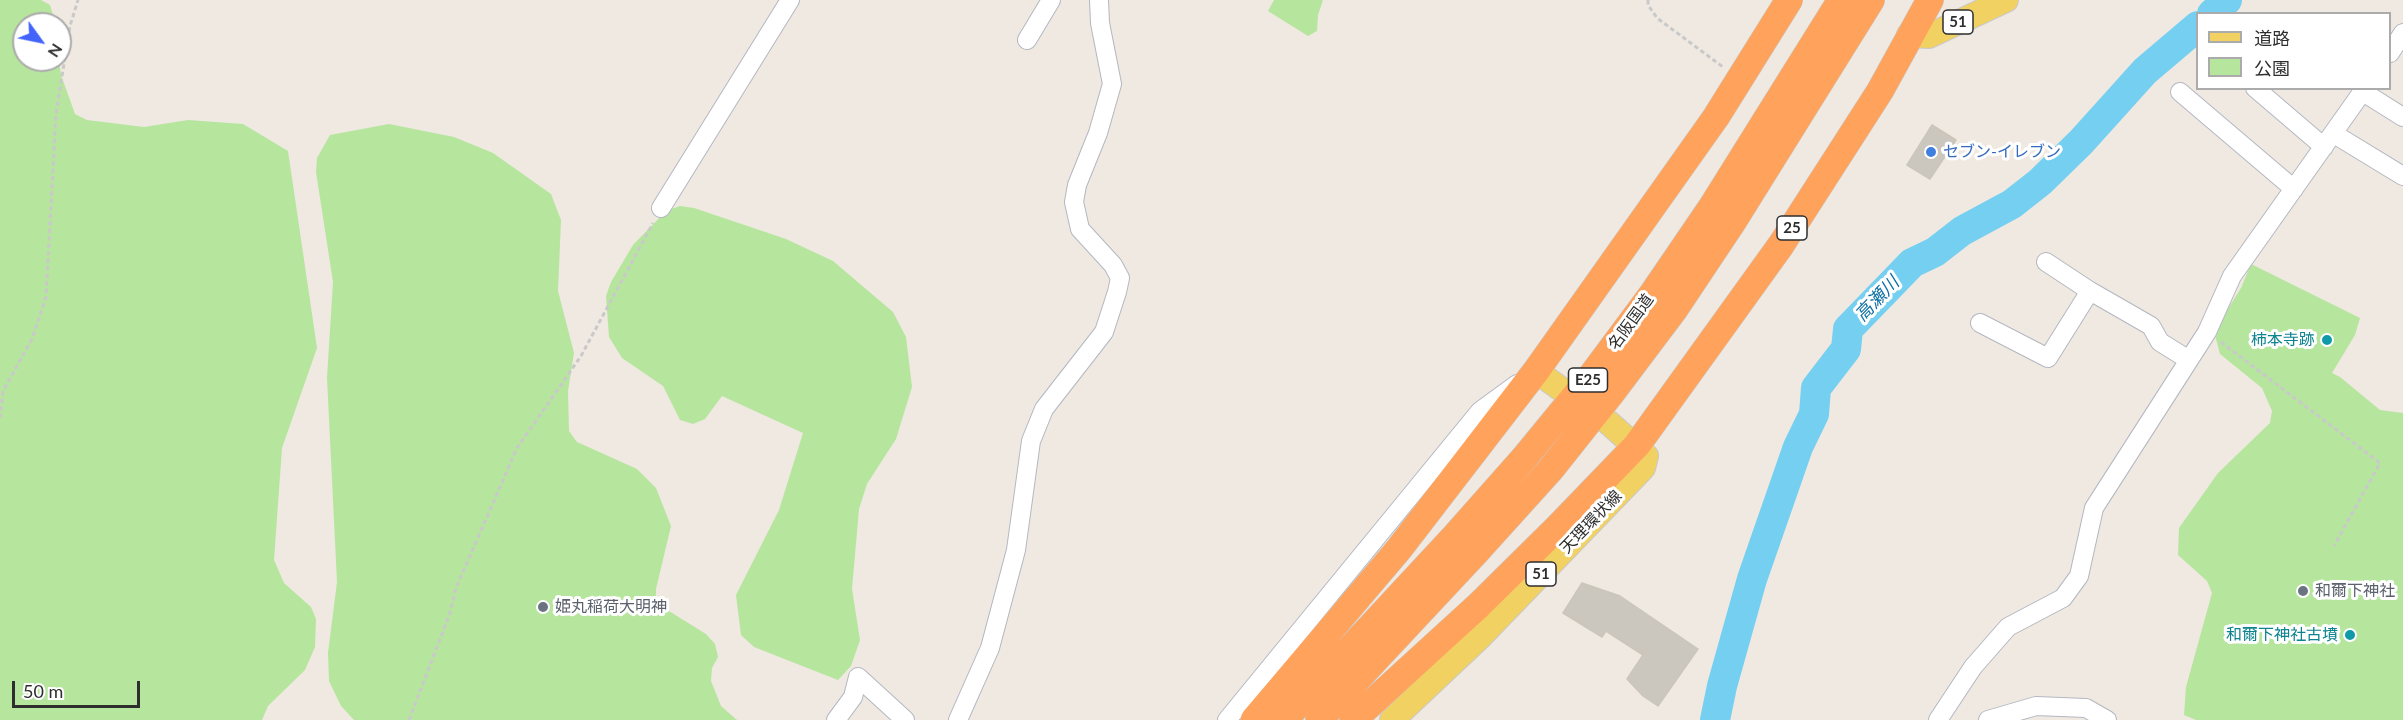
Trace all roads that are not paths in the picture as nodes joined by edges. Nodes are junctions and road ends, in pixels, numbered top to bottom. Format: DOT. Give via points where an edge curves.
graph roads {
  1 [pos="790,0"];
  2 [pos="1051,0"];
  3 [pos="1099,0"];
  4 [pos="1789,0"];
  5 [pos="1841,0"];
  6 [pos="1871,0"];
  7 [pos="1930,0"];
  8 [pos="2006,0"];
  9 [pos="2403,33"];
  10 [pos="1909,35"];
  11 [pos="1028,40"];
  12 [pos="2391,51"];
  13 [pos="2258,90"];
  14 [pos="2364,90"];
  15 [pos="2180,92"];
  16 [pos="2403,117"];
  17 [pos="2329,141"];
  18 [pos="2403,177"];
  19 [pos="2294,189"];
  20 [pos="661,208"];
  21 [pos="2046,262"];
  22 [pos="2090,291"];
  23 [pos="1980,323"];
  24 [pos="2189,360"];
  25 [pos="1536,371"];
  26 [pos="1561,389"];
  27 [pos="1609,423"];
  28 [pos="1637,446"];
  29 [pos="836,720"];
  30 [pos="905,720"];
  31 [pos="958,720"];
  32 [pos="1227,720"];
  33 [pos="1254,720"];
  34 [pos="1284,720"];
  35 [pos="1319,720"];
  36 [pos="1353,720"];
  37 [pos="1392,720"];
  38 [pos="1938,720"];
  39 [pos="1988,720"];
  40 [pos="2107,720"];
  1 -- 20 [label="street"];
  2 -- 11 [label="street"];
  3 -- 31 [label="street" via="1112,84 1074,202 1080,230 1120,278 1104,332 1044,409 1031,441 1016,550 990,648"];
  4 -- 25 [label="highway" via="1710,127"];
  5 -- 34 [label="highway, 名阪国道 / E25" via="1713,205 1589,379 1526,457"];
  6 -- 35 [label="highway, 名阪国道 / E25" via="1732,223 1613,391 1551,469"];
  7 -- 10 [label="highway, 25"];
  8 -- 10 [label="main road, 51" via="1929,36"];
  9 -- 12 [label="street"];
  10 -- 28 [label="highway, 25" via="1880,91 1781,245"];
  13 -- 17 [label="street"];
  14 -- 16 [label="street"];
  14 -- 17 [label="street"];
  15 -- 19 [label="street"];
  17 -- 18 [label="street"];
  17 -- 19 [label="street"];
  19 -- 24 [label="street" via="2232,276 2207,332"];
  21 -- 22 [label="street"];
  22 -- 23 [label="street" via="2048,358"];
  22 -- 24 [label="street" via="2151,326 2160,342"];
  24 -- 38 [label="street" via="2094,508 2079,576 2063,598 2008,627 1973,667"];
  25 -- 26 [label="main road"];
  25 -- 32 [label="street" via="1480,411"];
  25 -- 33 [label="highway" via="1399,549"];
  27 -- 28 [label="main road"];
  28 -- 36 [label="highway" via="1503,581"];
  28 -- 37 [label="main road, 天理環状線 / 51" via="1646,456 1643,468 1481,636"];
  29 -- 30 [label="street" via="853,697 858,677"];
  39 -- 40 [label="street" via="2036,706 2086,708"];
}
